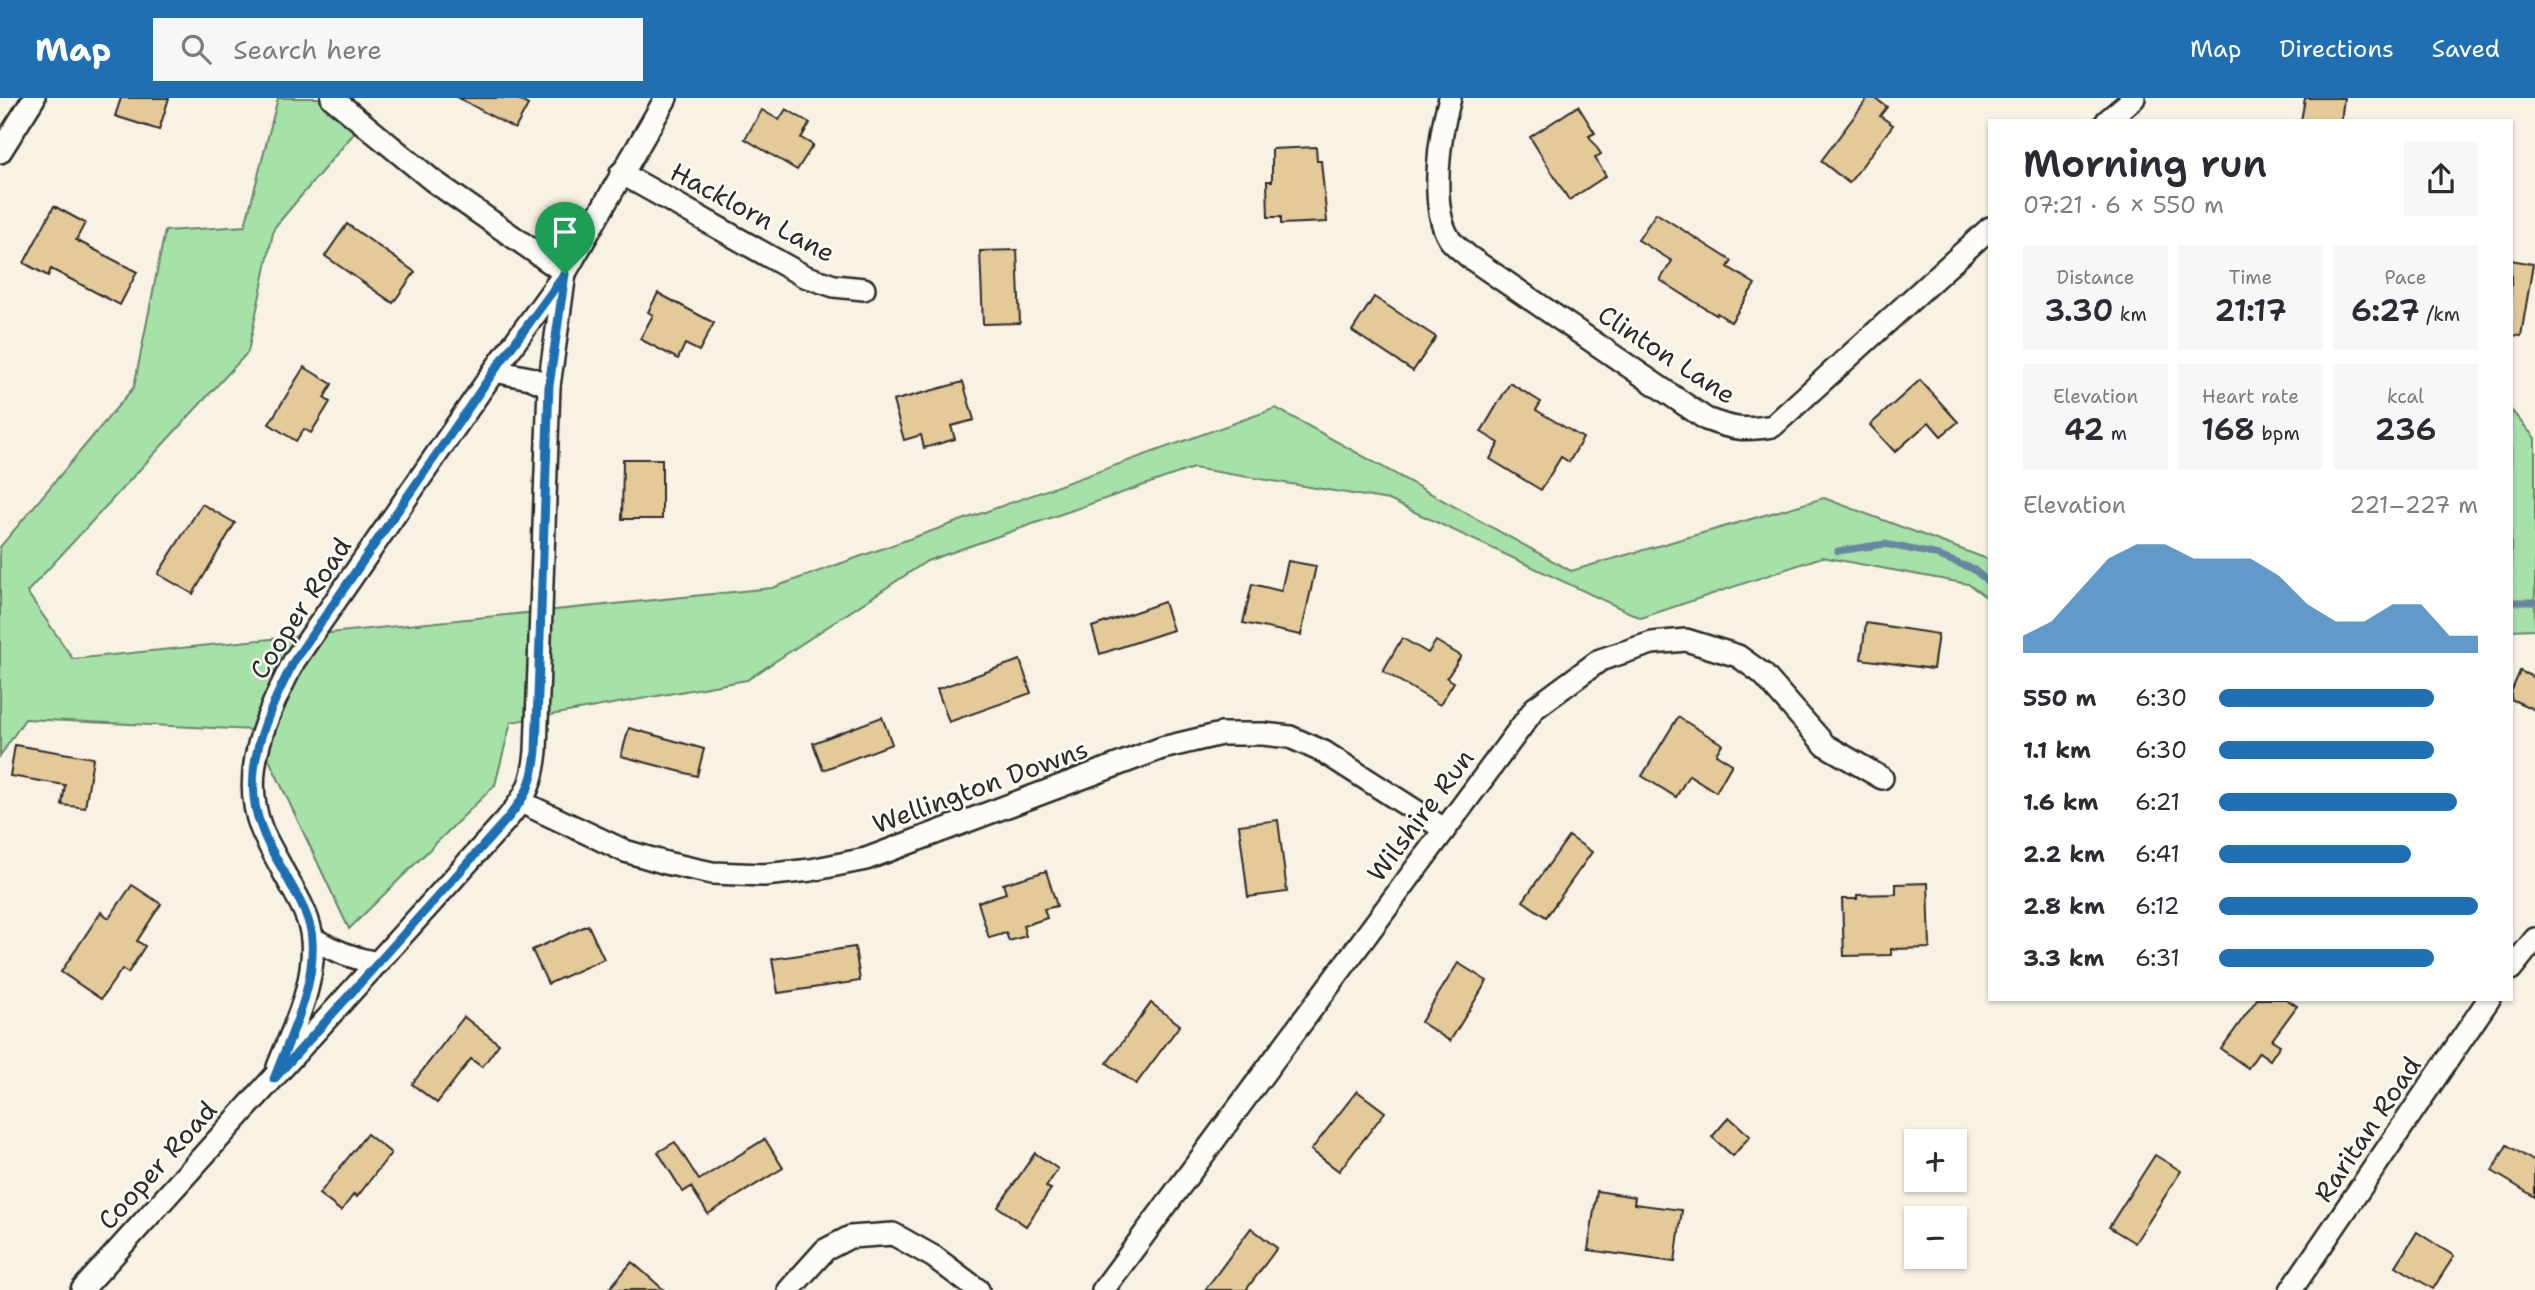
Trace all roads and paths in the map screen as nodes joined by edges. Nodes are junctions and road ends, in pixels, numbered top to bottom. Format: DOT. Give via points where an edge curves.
graph roads {
  1 [pos="34,98"];
  2 [pos="332,98"];
  3 [pos="666,98"];
  4 [pos="1450,98"];
  5 [pos="2134,98"];
  6 [pos="2117,118"];
  7 [pos="0,152"];
  8 [pos="621,173"];
  9 [pos="1988,230"];
  10 [pos="565,274"];
  11 [pos="864,289"];
  12 [pos="494,371"];
  13 [pos="549,386"];
  14 [pos="1882,778"];
  15 [pos="521,802"];
  16 [pos="1444,829"];
  17 [pos="312,938"];
  18 [pos="2535,939"];
  19 [pos="377,963"];
  20 [pos="2513,966"];
  21 [pos="2488,1001"];
  22 [pos="274,1079"];
  23 [pos="82,1290"];
  24 [pos="789,1290"];
  25 [pos="978,1290"];
  26 [pos="1103,1290"];
  27 [pos="2291,1290"];
  1 -- 7 [label="street"];
  2 -- 10 [label="street" via="432,180"];
  3 -- 8 [label="street, Cooper Road"];
  4 -- 9 [label="street, Clinton Lane" via="1438,175 1442,219 1449,238 1469,257 1706,419 1727,428 1773,426"];
  5 -- 6 [label="street"];
  8 -- 10 [label="street, Cooper Road"];
  8 -- 11 [label="street, Hacklorn Lane" via="804,276"];
  10 -- 12 [label="street, Cooper Road"];
  10 -- 13 [label="street, Cooper Road"];
  12 -- 13 [label="street"];
  12 -- 17 [label="street, Cooper Road" via="294,661 257,745 253,795 261,828 308,918"];
  13 -- 15 [label="street, Cooper Road" via="536,751 534,776"];
  14 -- 16 [label="street, Wilshire Run" via="1825,746 1763,674 1738,656 1686,640 1652,643 1601,660 1535,708"];
  15 -- 16 [label="street, Wellington Downs" via="625,851 712,873 764,875 866,859 1162,748 1222,734 1263,734 1290,737 1324,752"];
  15 -- 19 [label="street, Cooper Road"];
  16 -- 26 [label="street, Wilshire Run"];
  17 -- 19 [label="street" via="334,951"];
  17 -- 22 [label="street, Cooper Road" via="306,998"];
  18 -- 20 [label="street"];
  19 -- 22 [label="street, Cooper Road"];
  21 -- 27 [label="street, Raritan Road"];
  22 -- 23 [label="street, Cooper Road"];
  24 -- 25 [label="street" via="825,1250 849,1237 894,1234"];
}
